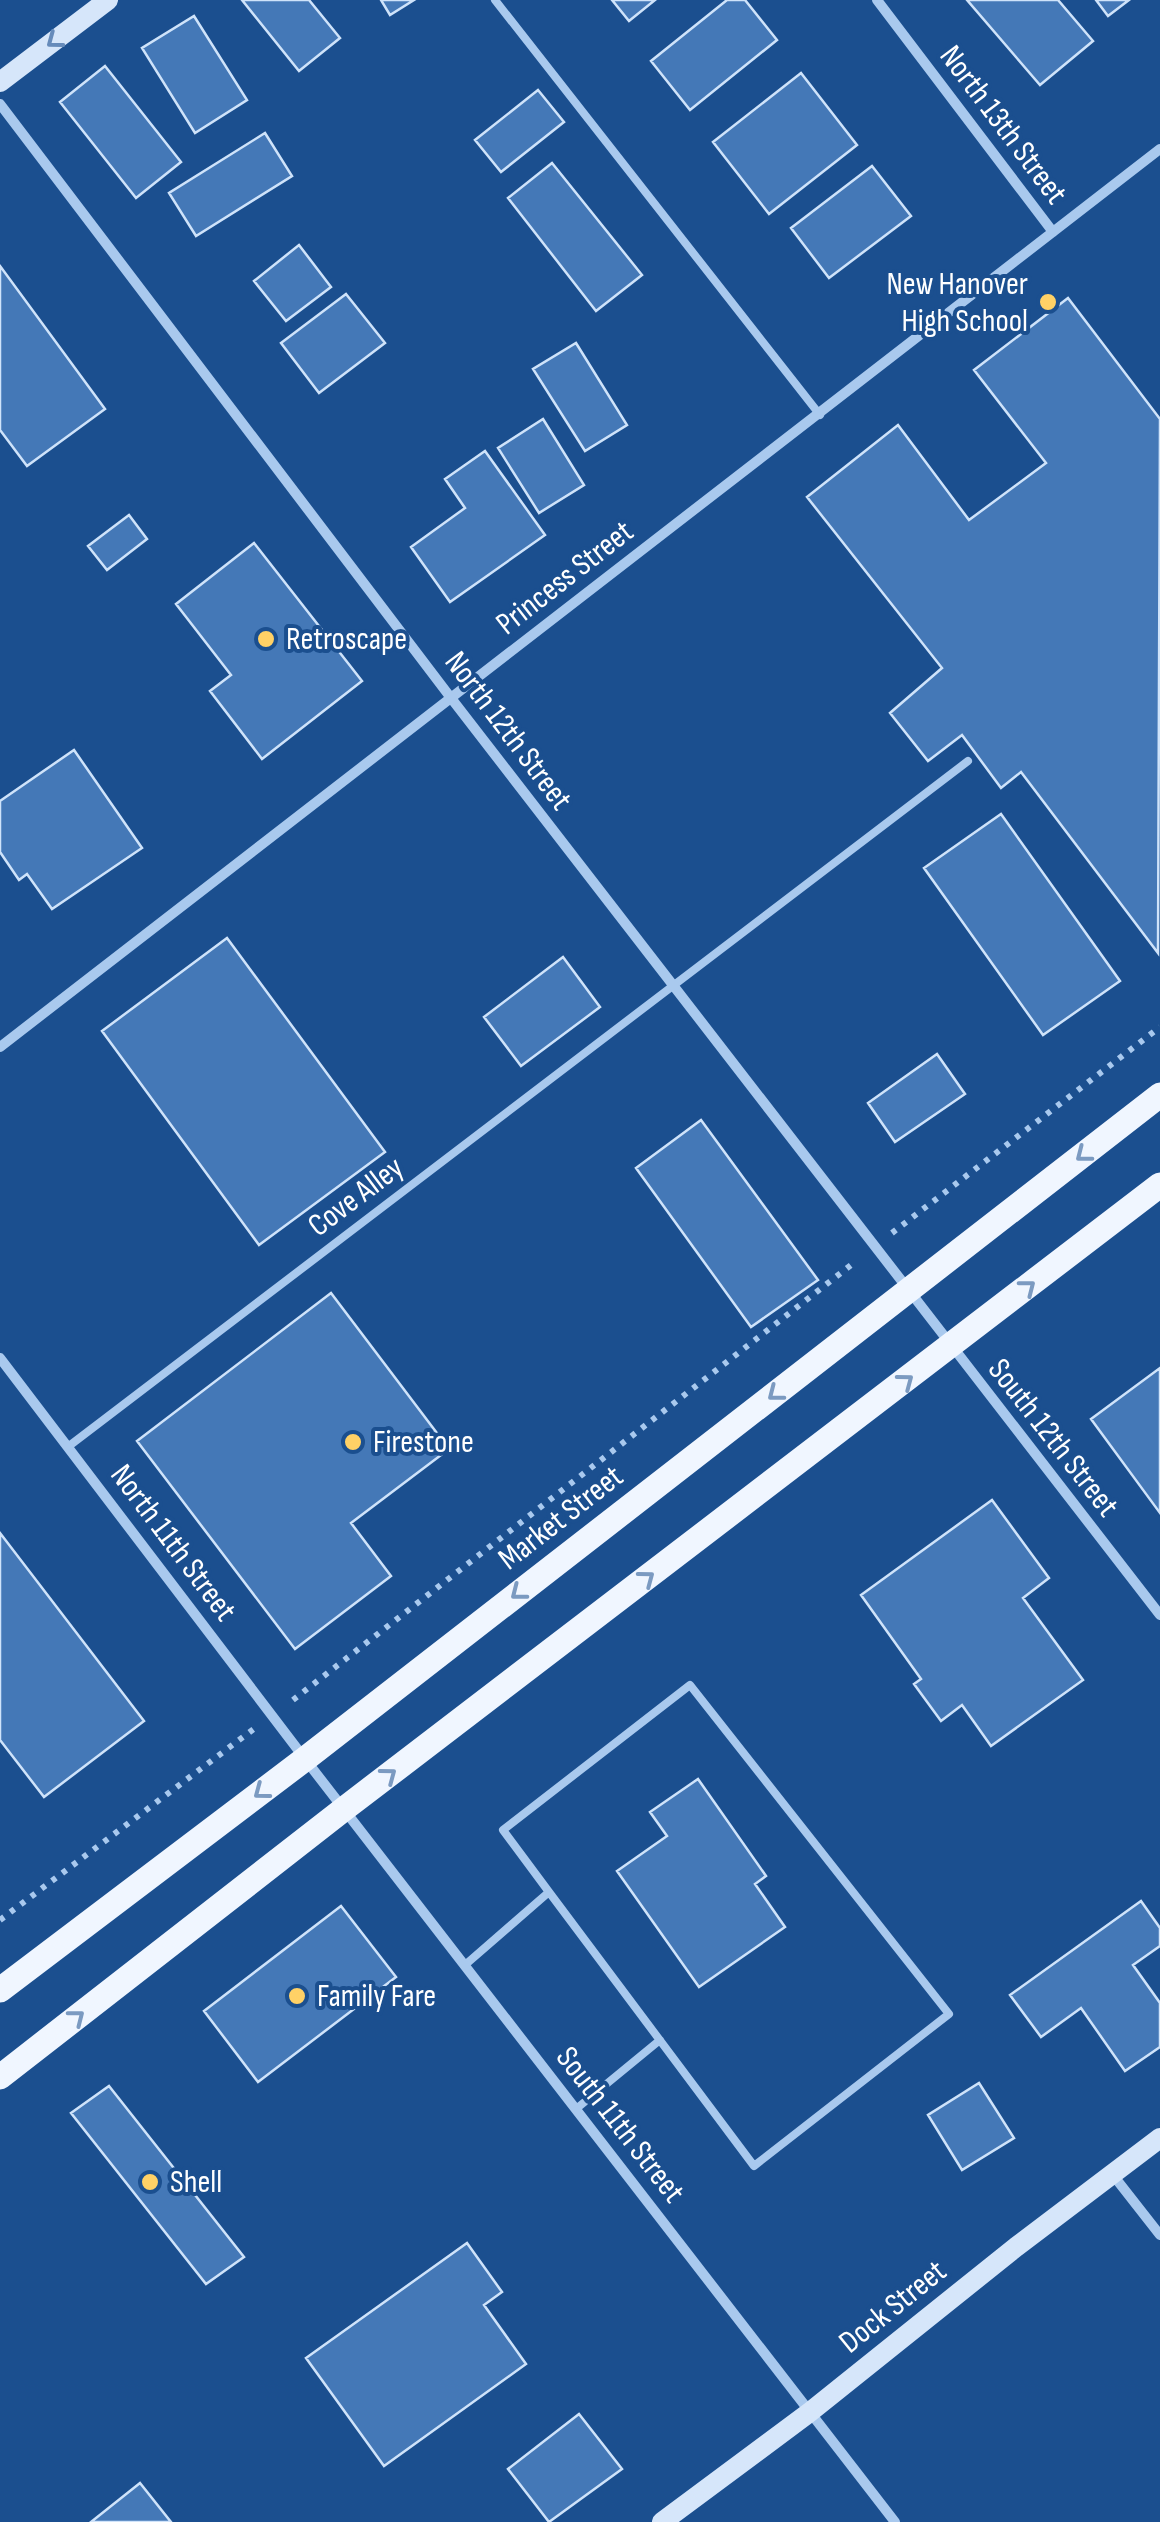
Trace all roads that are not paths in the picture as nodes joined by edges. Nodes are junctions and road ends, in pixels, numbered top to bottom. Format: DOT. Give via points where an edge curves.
graph roads {
  1 [pos="108,0"];
  2 [pos="494,0"];
  3 [pos="877,0"];
  4 [pos="0,82"];
  5 [pos="0,104"];
  6 [pos="1160,149"];
  7 [pos="1053,232"];
  8 [pos="820,415"];
  9 [pos="451,698"];
  10 [pos="968,762"];
  11 [pos="674,988"];
  12 [pos="0,1047"];
  13 [pos="1160,1096"];
  14 [pos="1160,1185"];
  15 [pos="907,1291"];
  16 [pos="951,1346"];
  17 [pos="0,1358"];
  18 [pos="69,1446"];
  19 [pos="1160,1615"];
  20 [pos="305,1758"];
  21 [pos="344,1809"];
  22 [pos="549,1892"];
  23 [pos="464,1965"];
  24 [pos="0,1990"];
  25 [pos="660,2040"];
  26 [pos="0,2077"];
  27 [pos="576,2110"];
  28 [pos="1160,2138"];
  29 [pos="1112,2174"];
  30 [pos="1160,2235"];
  31 [pos="810,2412"];
  32 [pos="662,2522"];
  33 [pos="895,2522"];
  1 -- 4 [label="street, one-way"];
  2 -- 8 [label="lane"];
  3 -- 7 [label="street, North 13th Street"];
  5 -- 9 [label="street, North 12th Street"];
  6 -- 7 [label="street, Princess Street"];
  7 -- 8 [label="street, Princess Street"];
  8 -- 9 [label="street, Princess Street"];
  9 -- 11 [label="street, North 12th Street"];
  9 -- 12 [label="street, Princess Street"];
  10 -- 11 [label="lane, Cove Alley"];
  11 -- 15 [label="street, North 12th Street"];
  11 -- 18 [label="lane, Cove Alley"];
  13 -- 15 [label="main road, Market Street, one-way"];
  16 -- 14 [label="main road, one-way"];
  15 -- 16 [label="street, South 12th Street"];
  15 -- 20 [label="main road, Market Street, one-way"];
  16 -- 19 [label="street, South 12th Street"];
  21 -- 16 [label="main road, one-way"];
  17 -- 18 [label="street, North 11th Street"];
  18 -- 20 [label="street, North 11th Street"];
  20 -- 21 [label="street, South 11th Street"];
  20 -- 24 [label="main road, Market Street, one-way"];
  21 -- 23 [label="street, South 11th Street"];
  26 -- 21 [label="main road, one-way"];
  22 -- 23 [label="lane"];
  22 -- 25 [label="lane"];
  22 -- 25 [label="lane" via="504,1830 690,1684 949,2014 754,2166"];
  23 -- 27 [label="street, South 11th Street"];
  25 -- 27 [label="lane"];
  27 -- 31 [label="street, South 11th Street"];
  28 -- 29 [label="street, Dock Street"];
  29 -- 30 [label="street"];
  29 -- 31 [label="street, Dock Street"];
  31 -- 32 [label="street, Dock Street"];
  31 -- 33 [label="street, South 11th Street"];
}
